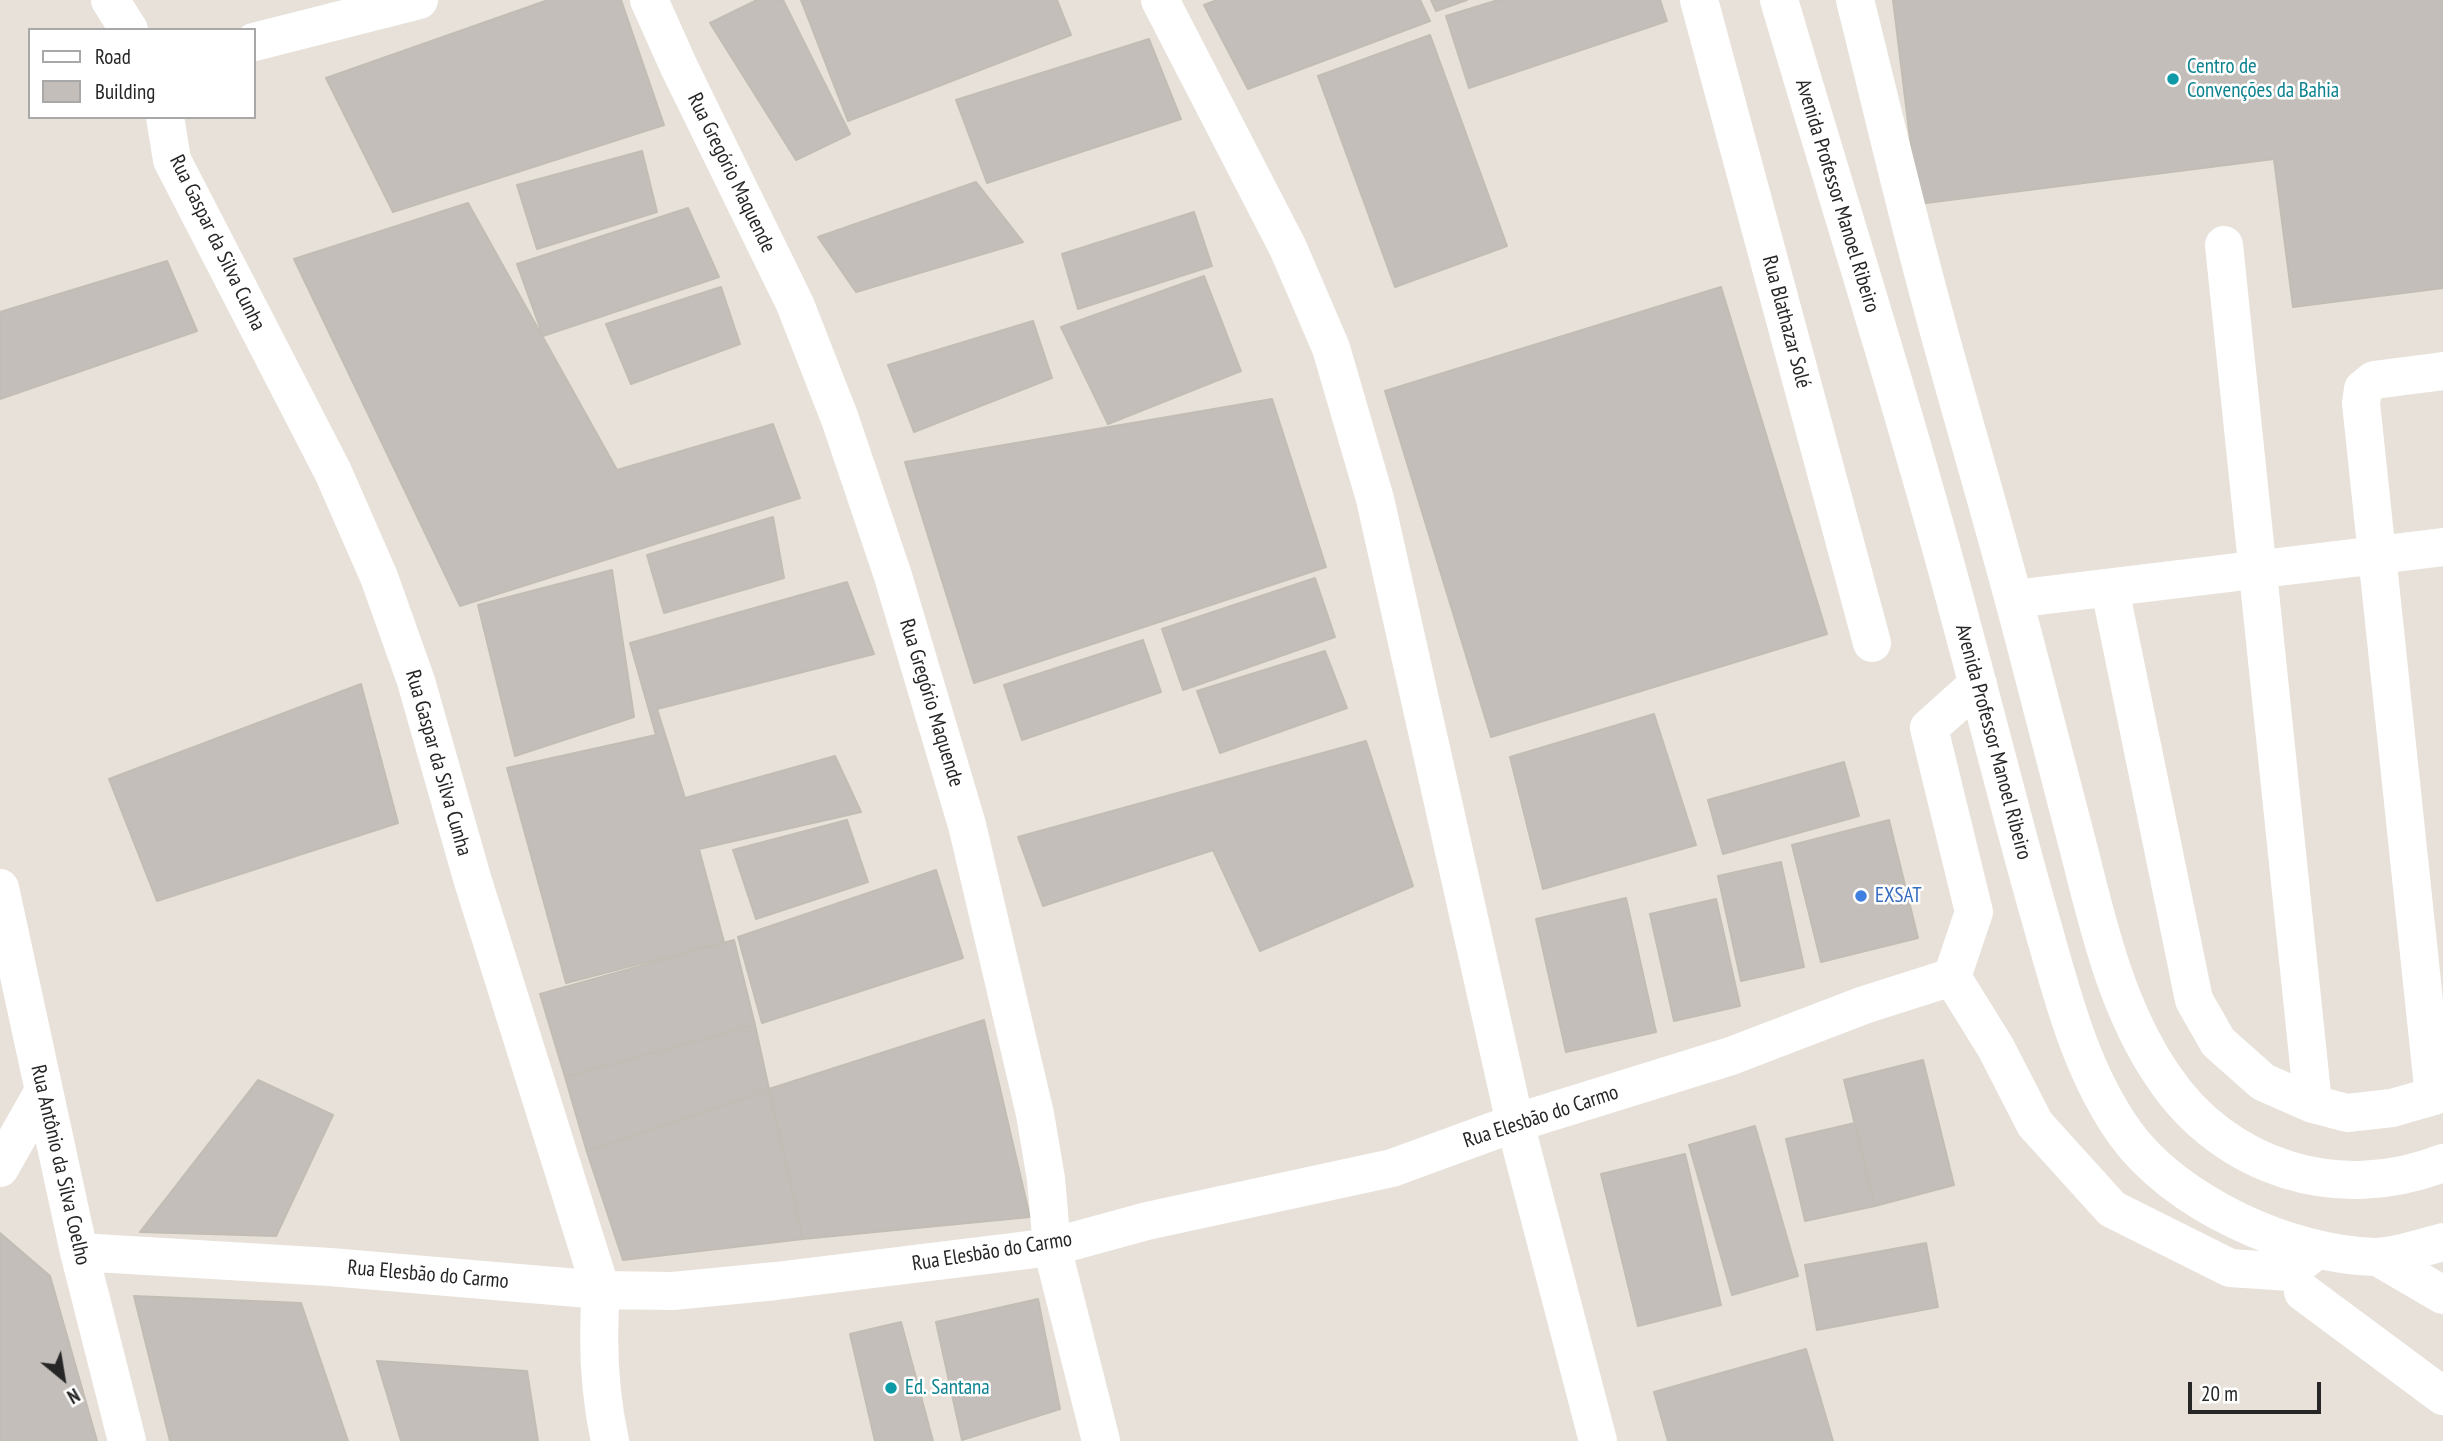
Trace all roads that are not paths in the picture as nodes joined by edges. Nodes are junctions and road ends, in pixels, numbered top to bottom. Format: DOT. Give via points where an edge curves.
graph roads {
  1 [pos="110,0"];
  2 [pos="419,0"];
  3 [pos="649,0"];
  4 [pos="1160,0"];
  5 [pos="1699,0"];
  6 [pos="1779,0"];
  7 [pos="1855,0"];
  8 [pos="128,28"];
  9 [pos="256,41"];
  10 [pos="165,119"];
  11 [pos="2224,245"];
  12 [pos="2443,371"];
  13 [pos="2443,547"];
  14 [pos="2376,555"];
  15 [pos="2256,569"];
  16 [pos="2110,589"];
  17 [pos="2014,599"];
  18 [pos="1872,643"];
  19 [pos="1978,684"];
  20 [pos="0,888"];
  21 [pos="1952,977"];
  22 [pos="43,1092"];
  23 [pos="2439,1092"];
  24 [pos="2313,1104"];
  25 [pos="1515,1124"];
  26 [pos="2443,1163"];
  27 [pos="0,1168"];
  28 [pos="2443,1242"];
  29 [pos="1052,1247"];
  30 [pos="2317,1249"];
  31 [pos="79,1252"];
  32 [pos="2378,1257"];
  33 [pos="601,1290"];
  34 [pos="2303,1292"];
  35 [pos="2443,1295"];
  36 [pos="2443,1396"];
  37 [pos="127,1441"];
  38 [pos="610,1441"];
  39 [pos="1101,1441"];
  40 [pos="1598,1441"];
  1 -- 8 [label="street"];
  2 -- 9 [label="street"];
  3 -- 29 [label="street, Rua Gregório Maquende" via="795,304 893,576 974,851 1035,1114"];
  4 -- 25 [label="street" via="1288,248 1331,348 1375,499"];
  5 -- 18 [label="street, Rua Blathazar Solé"];
  6 -- 19 [label="street, Avenida Professor Manoel Ribeiro"];
  7 -- 17 [label="street" via="1918,255"];
  10 -- 33 [label="street, Rua Gaspar da Silva Cunha" via="172,160 333,472 379,577 416,681 472,878"];
  11 -- 15 [label="street"];
  12 -- 14 [label="street" via="2374,380 2363,389 2361,421"];
  13 -- 14 [label="street"];
  14 -- 15 [label="street"];
  14 -- 23 [label="street"];
  15 -- 16 [label="street"];
  15 -- 24 [label="street"];
  16 -- 17 [label="street"];
  16 -- 24 [label="street" via="2194,1000 2218,1042 2263,1083"];
  17 -- 26 [label="street" via="2103,944 2140,1038 2164,1078 2219,1136 2282,1170 2362,1181 2398,1177"];
  19 -- 21 [label="street" via="1929,728 1974,912"];
  19 -- 30 [label="street, Avenida Professor Manoel Ribeiro" via="2068,1018 2104,1100 2148,1161 2177,1183 2260,1231"];
  20 -- 22 [label="street, Rua Antônio da Silva Coelho"];
  21 -- 25 [label="street, Rua Elesbão do Carmo" via="1731,1056"];
  21 -- 30 [label="street" via="2035,1124 2112,1209 2230,1268 2290,1272"];
  22 -- 27 [label="street"];
  22 -- 31 [label="street, Rua Antônio da Silva Coelho"];
  23 -- 24 [label="street" via="2392,1108 2347,1113"];
  25 -- 29 [label="street, Rua Elesbão do Carmo" via="1392,1168 1147,1221"];
  25 -- 40 [label="street"];
  28 -- 32 [label="street, Avenida Professor Manoel Ribeiro"];
  29 -- 33 [label="street, Rua Elesbão do Carmo" via="673,1291"];
  29 -- 39 [label="street, Rua Gregório Maquende"];
  30 -- 32 [label="street, Avenida Professor Manoel Ribeiro"];
  31 -- 33 [label="street, Rua Elesbão do Carmo"];
  31 -- 37 [label="street, Rua Antônio da Silva Coelho"];
  32 -- 35 [label="street"];
  33 -- 38 [label="street, Rua Gaspar da Silva Cunha" via="599,1370"];
  34 -- 36 [label="street"];
}
